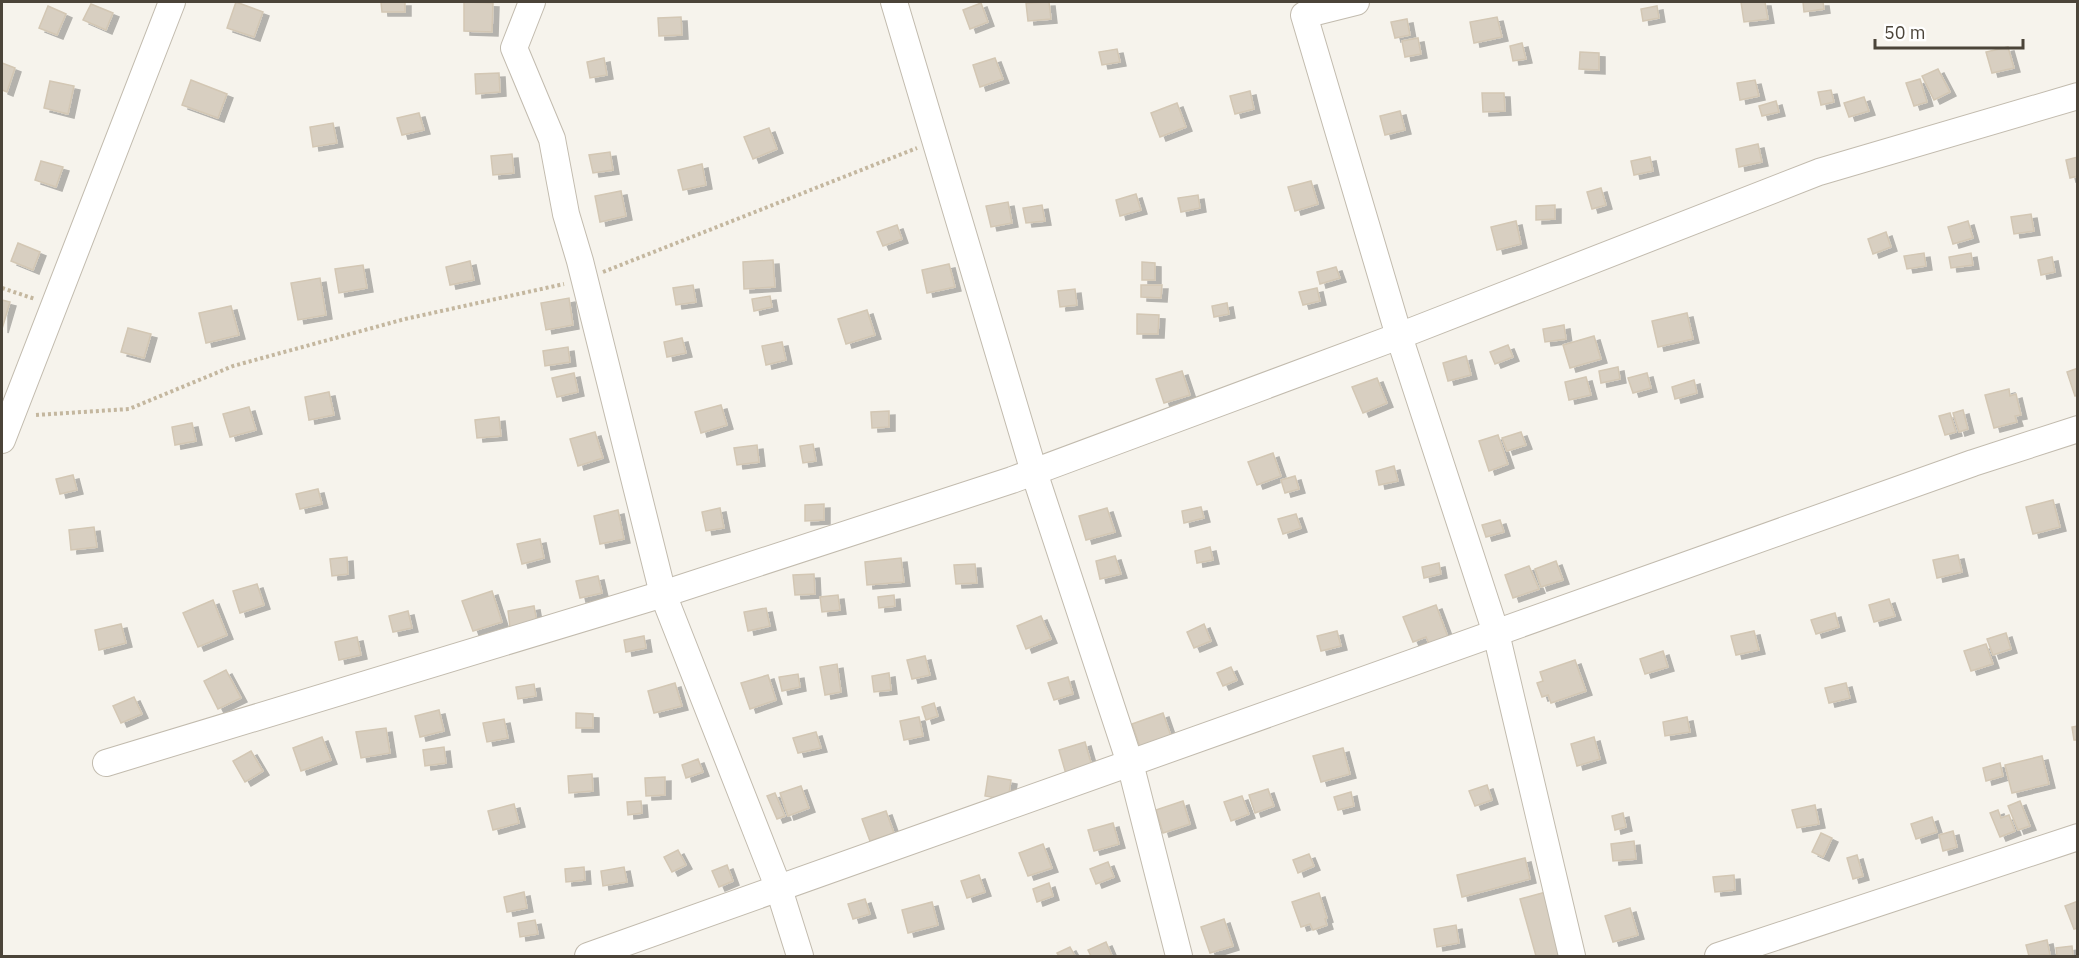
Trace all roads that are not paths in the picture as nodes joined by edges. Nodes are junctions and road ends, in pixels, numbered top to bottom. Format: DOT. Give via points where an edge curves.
graph roads {
  1 [pos="172,2"];
  2 [pos="532,2"];
  3 [pos="894,2"];
  4 [pos="1356,2"];
  5 [pos="2078,96"];
  6 [pos="1399,336"];
  7 [pos="2078,429"];
  8 [pos="2,440"];
  9 [pos="1034,472"];
  10 [pos="663,594"];
  11 [pos="1496,633"];
  12 [pos="106,763"];
  13 [pos="1131,763"];
  14 [pos="2078,837"];
  15 [pos="778,889"];
  16 [pos="588,957"];
  17 [pos="800,957"];
  18 [pos="1179,957"];
  19 [pos="1572,957"];
  20 [pos="1718,957"];
  1 -- 8 [label="street"];
  2 -- 10 [label="street" via="514,48 552,139 566,214"];
  3 -- 9 [label="street"];
  4 -- 6 [label="street" via="1304,15"];
  5 -- 6 [label="street" via="1819,172"];
  6 -- 9 [label="street"];
  6 -- 11 [label="street"];
  7 -- 11 [label="street"];
  9 -- 10 [label="street"];
  9 -- 13 [label="street"];
  10 -- 12 [label="street"];
  10 -- 15 [label="street"];
  11 -- 13 [label="street"];
  11 -- 19 [label="street"];
  13 -- 15 [label="street"];
  13 -- 18 [label="street"];
  14 -- 20 [label="street"];
  15 -- 16 [label="street"];
  15 -- 17 [label="street"];
}
